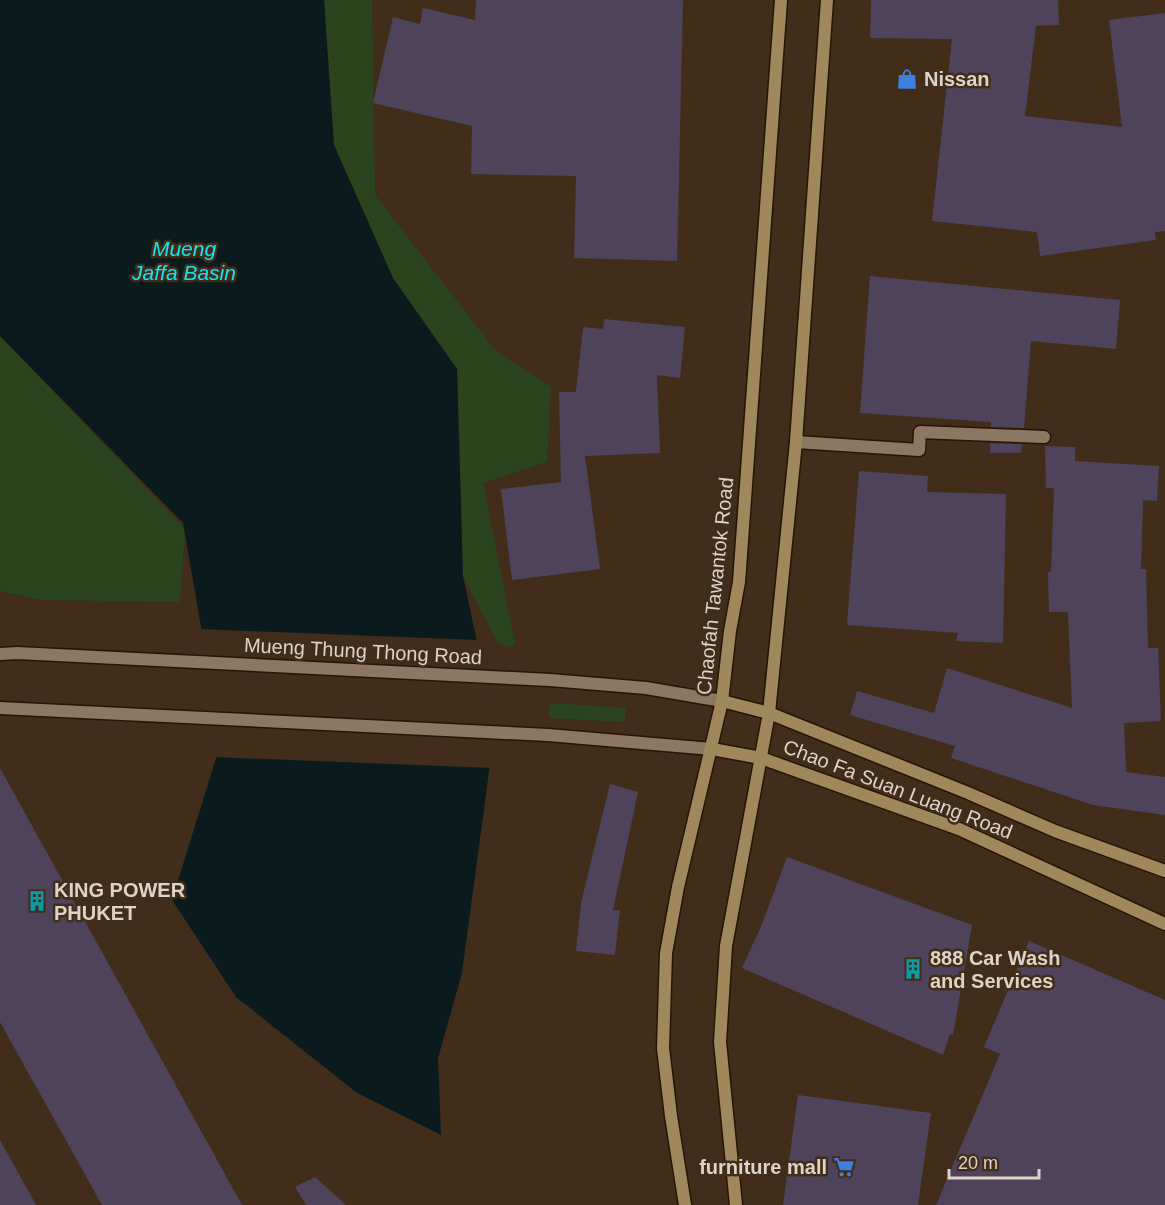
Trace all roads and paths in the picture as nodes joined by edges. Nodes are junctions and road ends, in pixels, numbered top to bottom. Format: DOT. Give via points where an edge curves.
graph roads {
  1 [pos="781,0"];
  2 [pos="827,0"];
  3 [pos="1044,437"];
  4 [pos="796,442"];
  5 [pos="0,654"];
  6 [pos="722,701"];
  7 [pos="0,708"];
  8 [pos="769,713"];
  9 [pos="712,749"];
  10 [pos="761,758"];
  11 [pos="1165,871"];
  12 [pos="1165,924"];
  13 [pos="685,1205"];
  14 [pos="736,1205"];
  1 -- 6 [label="main road, Chaofah Tawantok Road" via="739,582"];
  2 -- 4 [label="main road"];
  3 -- 4 [label="street" via="920,432 919,450"];
  4 -- 8 [label="main road"];
  5 -- 6 [label="street, Mueng Thung Thong Road" via="550,680 646,688"];
  6 -- 8 [label="main road, Chao Fa Suan Luang Road"];
  6 -- 9 [label="main road, Chaofah Tawantok Road"];
  7 -- 9 [label="street" via="548,735"];
  8 -- 10 [label="main road"];
  8 -- 11 [label="main road, Chao Fa Suan Luang Road" via="1055,831"];
  9 -- 10 [label="main road, Chao Fa Suan Luang Road"];
  9 -- 13 [label="main road, Chaofah Tawantok Road" via="666,953 663,1048"];
  10 -- 12 [label="main road, Chao Fa Suan Luang Road" via="959,829"];
  10 -- 14 [label="main road" via="726,946 720,1042"];
}
